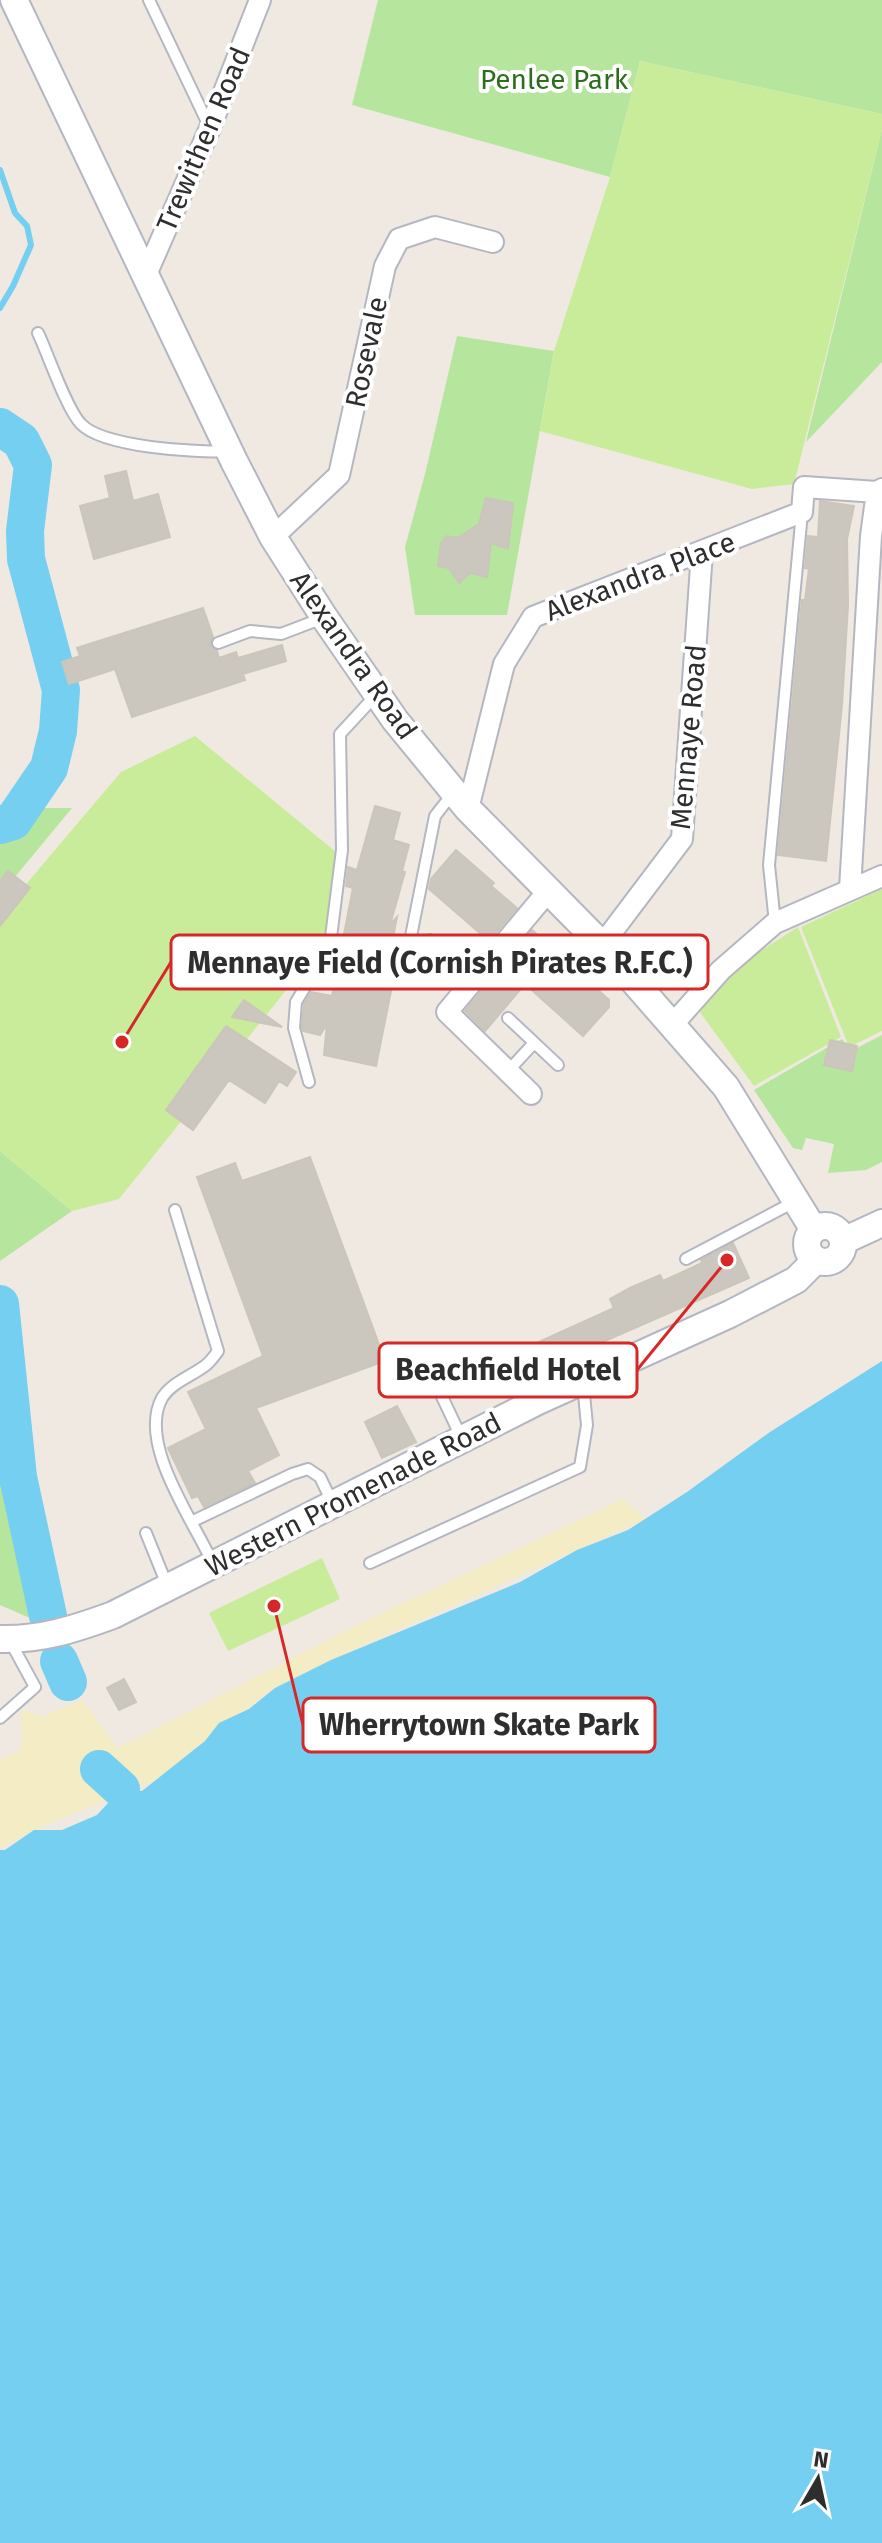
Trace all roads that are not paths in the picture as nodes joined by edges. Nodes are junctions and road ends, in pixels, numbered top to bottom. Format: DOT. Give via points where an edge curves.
graph roads {
  1 [pos="14,0"];
  2 [pos="149,0"];
  3 [pos="260,0"];
  4 [pos="210,128"];
  5 [pos="493,242"];
  6 [pos="145,277"];
  7 [pos="38,333"];
  8 [pos="229,450"];
  9 [pos="880,490"];
  10 [pos="802,512"];
  11 [pos="273,537"];
  12 [pos="702,552"];
  13 [pos="324,617"];
  14 [pos="218,643"];
  15 [pos="377,693"];
  16 [pos="461,800"];
  17 [pos="882,876"];
  18 [pos="850,889"];
  19 [pos="549,890"];
  20 [pos="775,923"];
  21 [pos="430,940"];
  22 [pos="602,945"];
  23 [pos="407,956"];
  24 [pos="472,983"];
  25 [pos="508,1018"];
  26 [pos="673,1024"];
  27 [pos="534,1043"];
  28 [pos="558,1065"];
  29 [pos="508,1071"];
  30 [pos="309,1082"];
  31 [pos="531,1094"];
  32 [pos="796,1201"];
  33 [pos="175,1210"];
  34 [pos="882,1223"];
  35 [pos="814,1230"];
  36 [pos="843,1241"];
  37 [pos="686,1259"];
  38 [pos="816,1260"];
  39 [pos="429,1369"];
  40 [pos="583,1382"];
  41 [pos="462,1439"];
  42 [pos="333,1504"];
  43 [pos="193,1521"];
  44 [pos="146,1533"];
  45 [pos="370,1563"];
  46 [pos="213,1564"];
  47 [pos="168,1587"];
  48 [pos="3,1635"];
  49 [pos="0,1718"];
  1 -- 6 [label="street, Alexandra Road"];
  2 -- 4 [label="lane"];
  3 -- 4 [label="street, Trewithen Road"];
  4 -- 6 [label="street, Trewithen Road"];
  5 -- 11 [label="street, Rosevale" via="435,227 399,239 385,266 339,475"];
  6 -- 8 [label="street, Alexandra Road"];
  7 -- 8 [label="lane" via="72,410 90,431 175,450"];
  8 -- 11 [label="street, Alexandra Road"];
  9 -- 10 [label="street" via="804,487"];
  9 -- 18 [label="street" via="871,536"];
  10 -- 12 [label="street, Alexandra Place"];
  10 -- 20 [label="lane" via="769,865"];
  11 -- 13 [label="street, Alexandra Road"];
  12 -- 16 [label="street, Alexandra Place" via="533,617 504,664"];
  12 -- 22 [label="street, Mennaye Road" via="682,839"];
  13 -- 14 [label="lane" via="281,634 250,631"];
  13 -- 15 [label="street, Alexandra Road"];
  15 -- 16 [label="street, Alexandra Road"];
  15 -- 30 [label="lane" via="340,734 342,850 330,945 296,1002 294,1028"];
  16 -- 19 [label="street, Alexandra Road"];
  16 -- 23 [label="lane" via="435,816"];
  17 -- 18 [label="street"];
  18 -- 20 [label="street"];
  19 -- 22 [label="street, Alexandra Road"];
  19 -- 24 [label="street"];
  20 -- 26 [label="street" via="721,970"];
  21 -- 24 [label="lane"];
  22 -- 26 [label="street, Alexandra Road"];
  24 -- 29 [label="street" via="447,1012"];
  25 -- 27 [label="lane"];
  26 -- 32 [label="street, Alexandra Road" via="726,1087"];
  27 -- 28 [label="lane"];
  27 -- 29 [label="lane"];
  29 -- 31 [label="street"];
  32 -- 35 [label="street, Alexandra Road"];
  32 -- 37 [label="lane"];
  33 -- 43 [label="lane" via="218,1351 163,1396 155,1417 157,1448"];
  34 -- 36 [label="street"];
  35 -- 36 [label="street" via="832,1228"];
  35 -- 38 [label="street" via="807,1245"];
  36 -- 38 [label="street" via="835,1259"];
  38 -- 40 [label="street, Western Promenade Road" via="796,1280"];
  39 -- 41 [label="lane"];
  40 -- 41 [label="street, Western Promenade Road"];
  40 -- 45 [label="lane" via="587,1425 580,1467"];
  41 -- 42 [label="street, Western Promenade Road"];
  42 -- 43 [label="lane" via="320,1477 308,1469"];
  42 -- 46 [label="street, Western Promenade Road"];
  43 -- 46 [label="lane"];
  44 -- 47 [label="lane"];
  46 -- 47 [label="street, Western Promenade Road"];
  47 -- 48 [label="street, Western Promenade Road" via="71,1630 37,1639"];
  48 -- 49 [label="lane" via="35,1687"];
}
